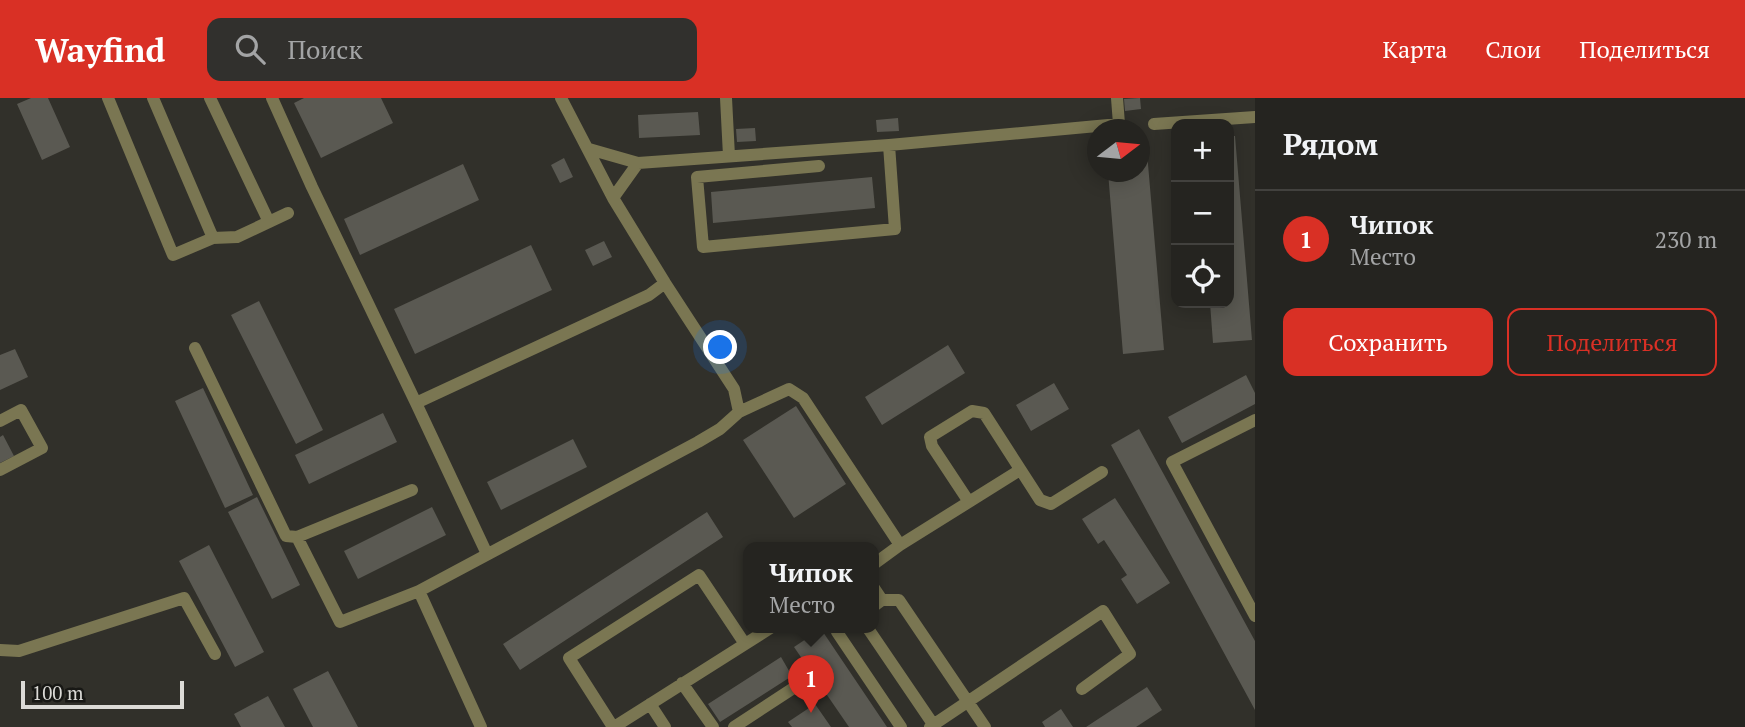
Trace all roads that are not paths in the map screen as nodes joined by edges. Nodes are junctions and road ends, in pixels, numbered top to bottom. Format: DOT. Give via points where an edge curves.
graph roads {
  1 [pos="108,98"];
  2 [pos="153,98"];
  3 [pos="210,98"];
  4 [pos="272,98"];
  5 [pos="561,98"];
  6 [pos="726,98"];
  7 [pos="1117,98"];
  8 [pos="1255,117"];
  9 [pos="1154,124"];
  10 [pos="889,145"];
  11 [pos="589,149"];
  12 [pos="729,156"];
  13 [pos="638,163"];
  14 [pos="819,166"];
  15 [pos="613,198"];
  16 [pos="288,213"];
  17 [pos="269,222"];
  18 [pos="213,238"];
  19 [pos="665,283"];
  20 [pos="195,348"];
  21 [pos="416,403"];
  22 [pos="738,412"];
  23 [pos="1255,420"];
  24 [pos="0,421"];
  25 [pos="0,470"];
  26 [pos="1020,470"];
  27 [pos="1102,472"];
  28 [pos="412,490"];
  29 [pos="969,502"];
  30 [pos="297,537"];
  31 [pos="900,545"];
  32 [pos="487,554"];
  33 [pos="879,560"];
  34 [pos="419,590"];
  35 [pos="879,603"];
  36 [pos="1255,616"];
  37 [pos="762,633"];
  38 [pos="838,633"];
  39 [pos="871,633"];
  40 [pos="745,644"];
  41 [pos="0,650"];
  42 [pos="215,654"];
  43 [pos="682,683"];
  44 [pos="792,689"];
  45 [pos="1082,689"];
  46 [pos="968,702"];
  47 [pos="650,704"];
  48 [pos="933,726"];
  49 [pos="481,727"];
  50 [pos="614,727"];
  51 [pos="665,727"];
  52 [pos="713,727"];
  53 [pos="734,727"];
  54 [pos="901,727"];
  55 [pos="985,727"];
  1 -- 18 [label="street" via="173,255"];
  2 -- 18 [label="street"];
  3 -- 17 [label="street"];
  4 -- 21 [label="street"];
  5 -- 11 [label="street"];
  6 -- 12 [label="street"];
  7 -- 10 [label="street" via="1119,124"];
  8 -- 9 [label="street"];
  10 -- 12 [label="street"];
  10 -- 14 [label="street" via="895,229 703,247 697,177"];
  11 -- 13 [label="street"];
  11 -- 15 [label="street"];
  12 -- 13 [label="street"];
  13 -- 15 [label="street"];
  15 -- 19 [label="street"];
  16 -- 17 [label="street"];
  17 -- 18 [label="street" via="237,237"];
  19 -- 21 [label="street" via="649,295"];
  19 -- 22 [label="street" via="734,389"];
  20 -- 30 [label="street" via="286,536"];
  21 -- 32 [label="street"];
  22 -- 31 [label="street" via="789,389 803,398"];
  22 -- 32 [label="street" via="698,442"];
  23 -- 36 [label="street" via="1172,461"];
  24 -- 25 [label="street" via="21,410 42,448"];
  26 -- 27 [label="street" via="1040,500 1051,504"];
  26 -- 29 [label="street"];
  26 -- 29 [label="street" via="984,413 972,411 930,437"];
  28 -- 30 [label="street"];
  29 -- 31 [label="street"];
  30 -- 34 [label="street" via="340,622"];
  31 -- 33 [label="street"];
  32 -- 34 [label="street"];
  34 -- 49 [label="street"];
  35 -- 46 [label="street" via="899,600"];
  37 -- 40 [label="street"];
  38 -- 54 [label="street"];
  39 -- 48 [label="street"];
  40 -- 43 [label="street"];
  40 -- 50 [label="street" via="699,575 569,658"];
  41 -- 42 [label="street" via="19,651 184,598"];
  43 -- 47 [label="street"];
  43 -- 52 [label="street"];
  44 -- 53 [label="street"];
  45 -- 46 [label="street" via="1130,654 1103,611"];
  46 -- 48 [label="street"];
  46 -- 55 [label="street"];
  47 -- 50 [label="street"];
  47 -- 51 [label="street"];
}
